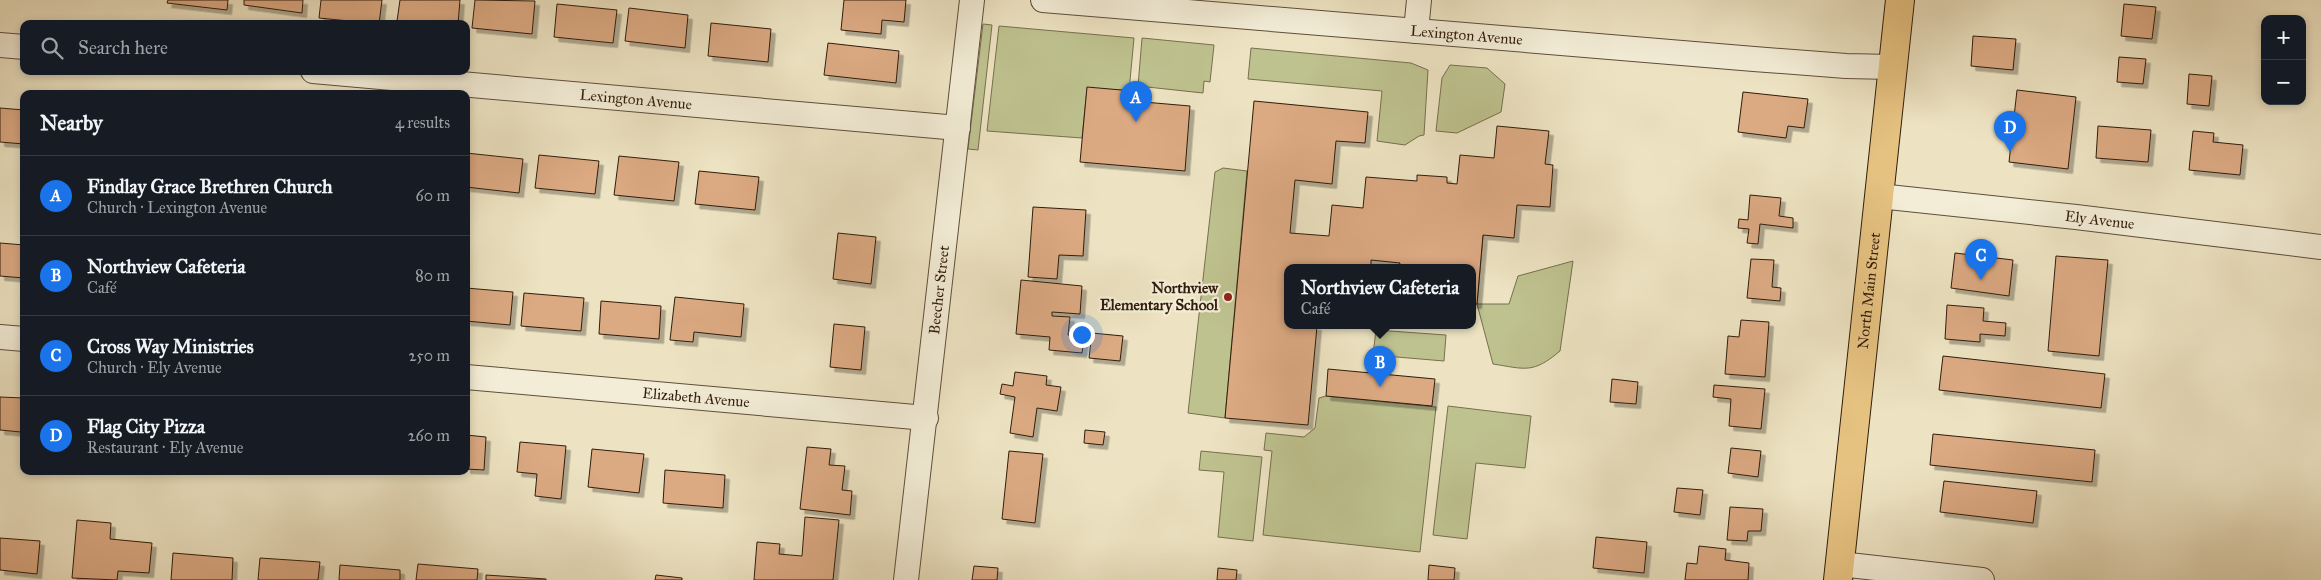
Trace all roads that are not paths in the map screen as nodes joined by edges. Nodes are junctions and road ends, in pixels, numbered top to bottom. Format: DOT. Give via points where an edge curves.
graph roads {
  1 [pos="972,0"];
  2 [pos="1042,0"];
  3 [pos="1420,0"];
  4 [pos="1900,0"];
  5 [pos="1416,31"];
  6 [pos="0,45"];
  7 [pos="20,46"];
  8 [pos="1892,67"];
  9 [pos="358,75"];
  10 [pos="958,128"];
  11 [pos="1878,196"];
  12 [pos="2321,247"];
  13 [pos="0,337"];
  14 [pos="20,339"];
  15 [pos="470,377"];
  16 [pos="926,418"];
  17 [pos="1839,572"];
  18 [pos="906,580"];
  19 [pos="1982,580"];
  1 -- 10 [label="street, Beecher Street"];
  2 -- 5 [label="street, Lexington Avenue"];
  3 -- 5 [label="street"];
  4 -- 8 [label="main road, North Main Street"];
  5 -- 8 [label="street, Lexington Avenue"];
  6 -- 7 [label="street"];
  8 -- 11 [label="main road, North Main Street"];
  9 -- 10 [label="street, Lexington Avenue"];
  10 -- 16 [label="street, Beecher Street"];
  11 -- 12 [label="street, Ely Avenue"];
  11 -- 17 [label="main road, North Main Street"];
  13 -- 14 [label="street"];
  15 -- 16 [label="street, Elizabeth Avenue"];
  16 -- 18 [label="street, Beecher Street"];
  17 -- 19 [label="street"];
}
